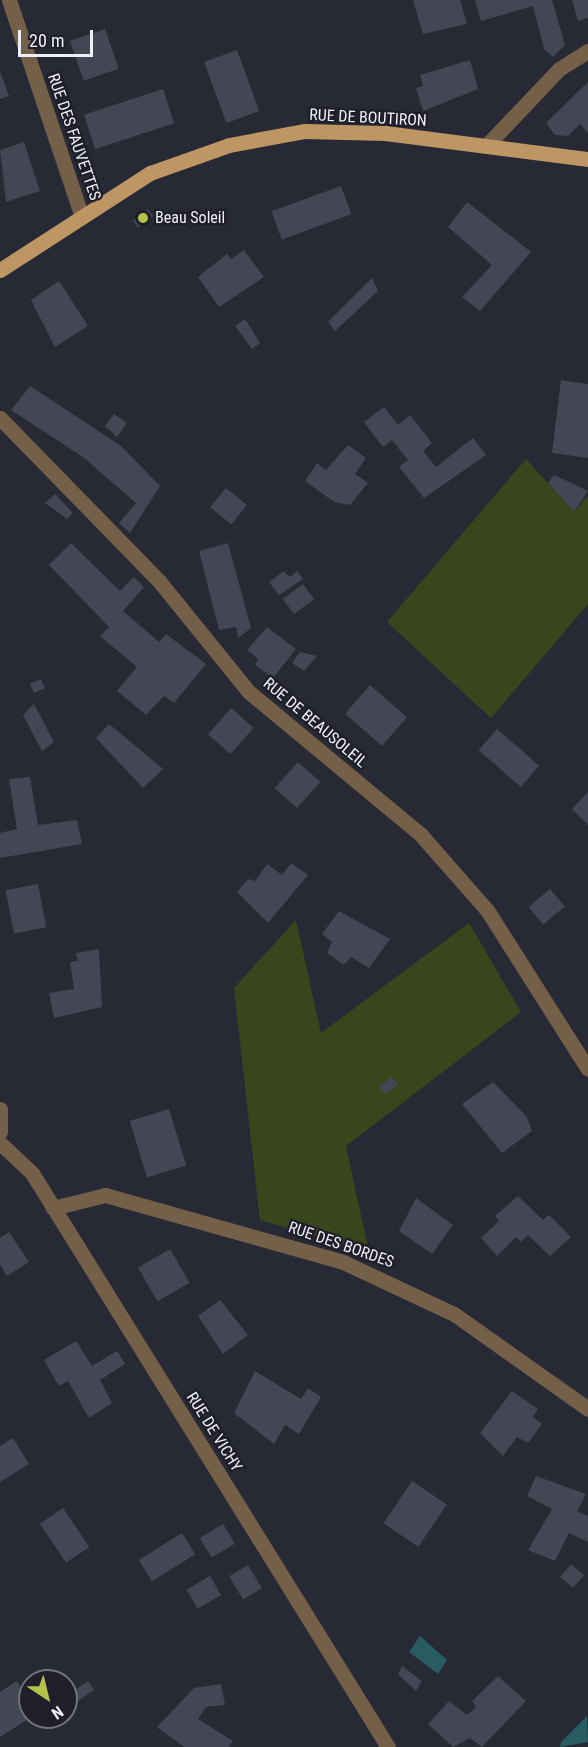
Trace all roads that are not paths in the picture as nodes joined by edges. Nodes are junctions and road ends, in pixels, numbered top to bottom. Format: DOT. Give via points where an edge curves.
graph roads {
  1 [pos="9,0"];
  2 [pos="588,51"];
  3 [pos="486,146"];
  4 [pos="588,159"];
  5 [pos="82,217"];
  6 [pos="0,270"];
  7 [pos="0,418"];
  8 [pos="588,1069"];
  9 [pos="0,1109"];
  10 [pos="0,1132"];
  11 [pos="0,1143"];
  12 [pos="53,1208"];
  13 [pos="588,1409"];
  14 [pos="388,1747"];
  1 -- 5 [label="street, RUE DES FAUVETTES"];
  2 -- 3 [label="street" via="559,69"];
  3 -- 4 [label="main road, RUE DE BOUTIRON"];
  3 -- 5 [label="main road, RUE DE BOUTIRON" via="385,133 304,131 228,145 150,174"];
  5 -- 6 [label="main road, RUE DE BOUTIRON"];
  7 -- 8 [label="street, RUE DE BEAUSOLEIL" via="159,581 249,692 421,835 487,910"];
  9 -- 10 [label="street"];
  11 -- 12 [label="street, RUE DE VICHY" via="32,1173"];
  12 -- 13 [label="street, RUE DES BORDES" via="105,1195 343,1262 454,1314"];
  12 -- 14 [label="street, RUE DE VICHY"];
}
